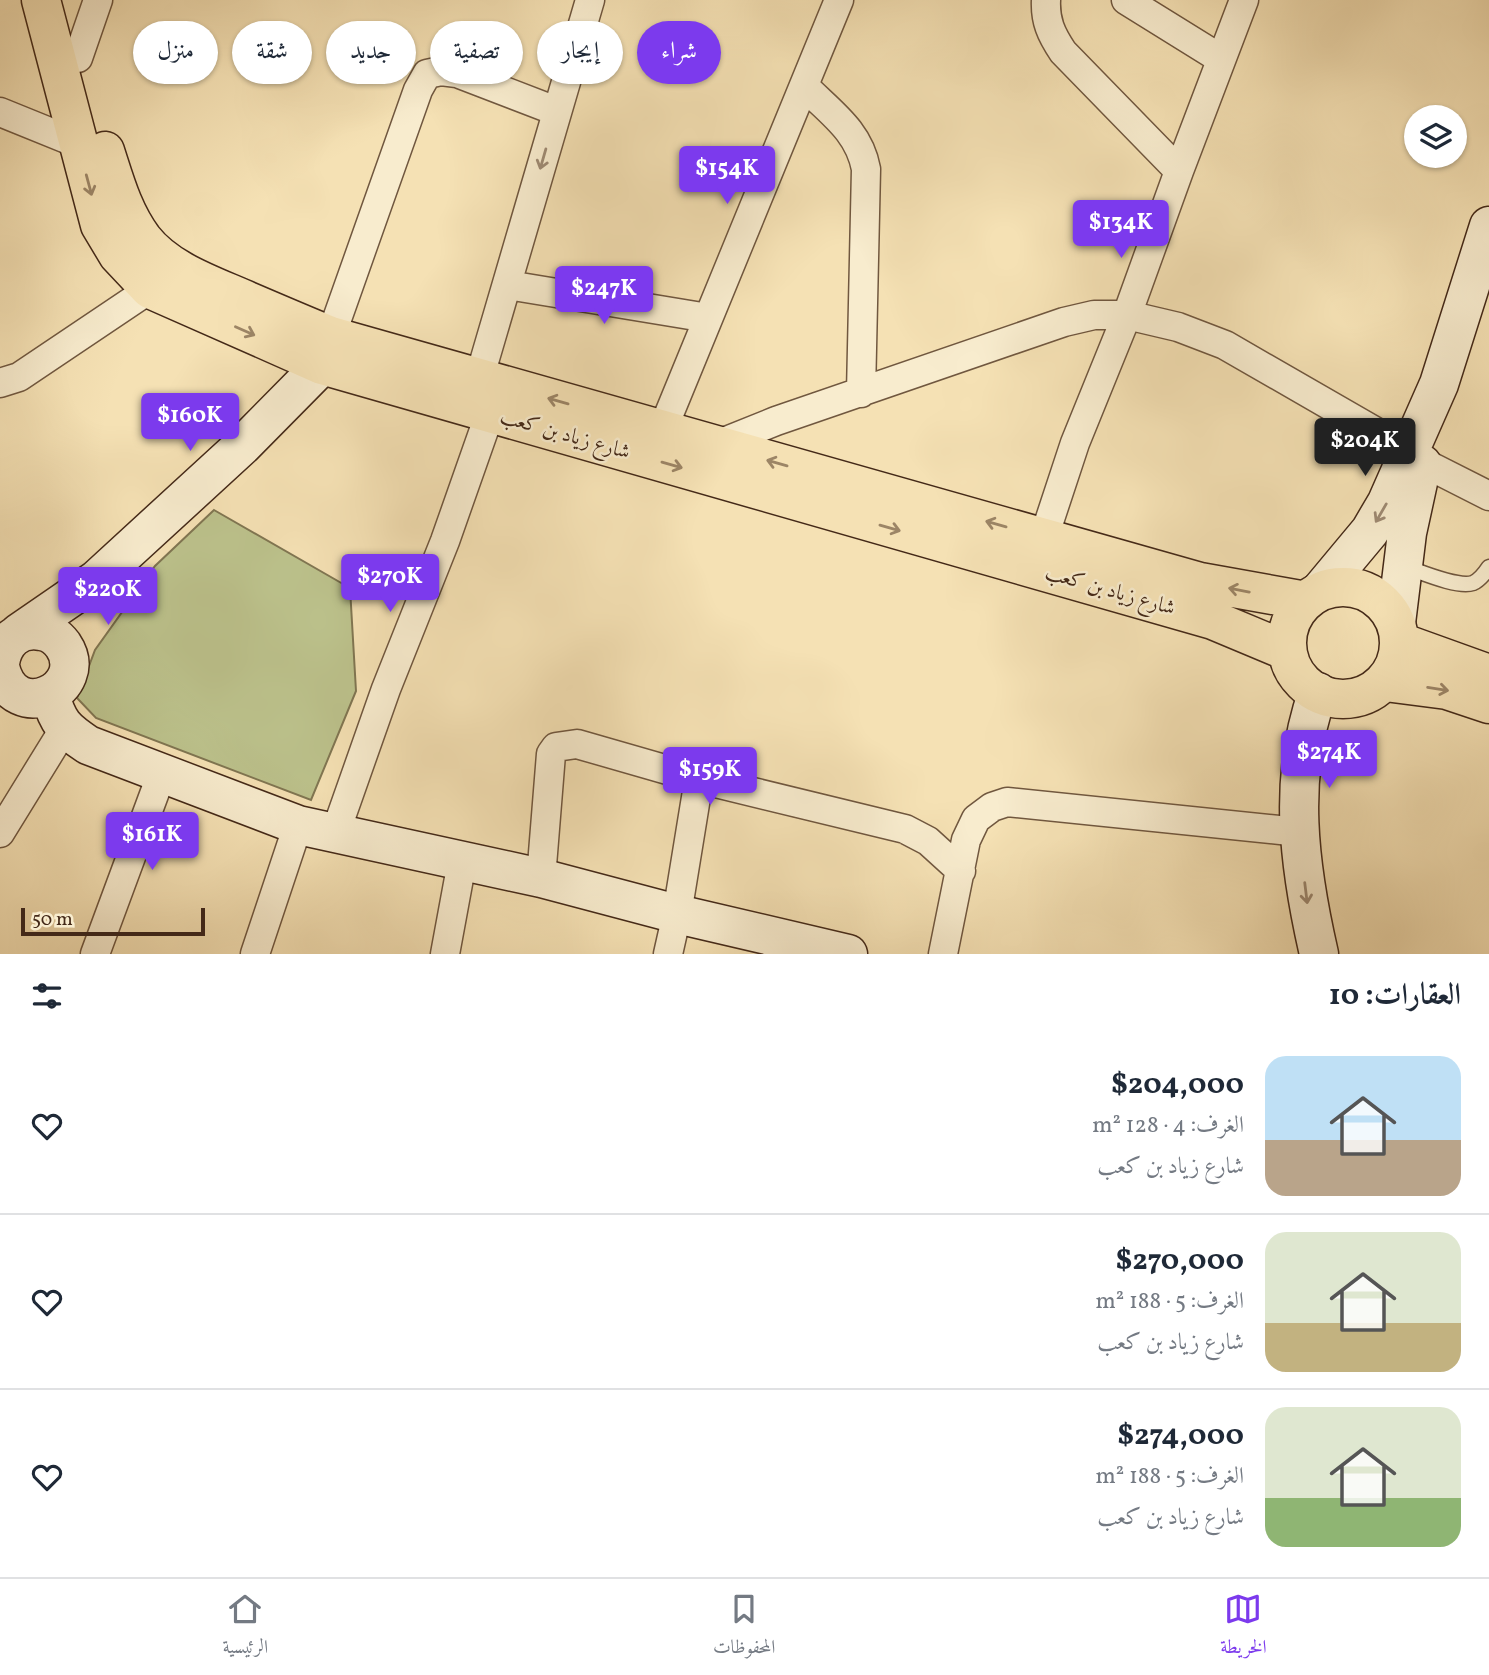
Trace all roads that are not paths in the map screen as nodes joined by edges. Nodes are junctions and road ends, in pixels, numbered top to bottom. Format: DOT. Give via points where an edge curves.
graph roads {
  1 [pos="41,0"];
  2 [pos="63,0"];
  3 [pos="98,0"];
  4 [pos="590,0"];
  5 [pos="839,0"];
  6 [pos="1046,0"];
  7 [pos="1126,0"];
  8 [pos="1244,0"];
  9 [pos="78,58"];
  10 [pos="1222,59"];
  11 [pos="804,86"];
  12 [pos="556,111"];
  13 [pos="0,112"];
  14 [pos="79,144"];
  15 [pos="1178,171"];
  16 [pos="1489,226"];
  17 [pos="508,285"];
  18 [pos="150,289"];
  19 [pos="1127,315"];
  20 [pos="708,318"];
  21 [pos="311,344"];
  22 [pos="0,383"];
  23 [pos="861,393"];
  24 [pos="485,396"];
  25 [pos="662,431"];
  26 [pos="714,446"];
  27 [pos="1416,457"];
  28 [pos="1489,496"];
  29 [pos="1044,537"];
  30 [pos="1402,566"];
  31 [pos="1489,567"];
  32 [pos="96,580"];
  33 [pos="1313,596"];
  34 [pos="1398,633"];
  35 [pos="65,648"];
  36 [pos="1287,651"];
  37 [pos="4,654"];
  38 [pos="1489,674"];
  39 [pos="1385,682"];
  40 [pos="1318,692"];
  41 [pos="50,695"];
  42 [pos="1489,704"];
  43 [pos="64,729"];
  44 [pos="162,773"];
  45 [pos="699,779"];
  46 [pos="298,825"];
  47 [pos="336,831"];
  48 [pos="1299,832"];
  49 [pos="0,833"];
  50 [pos="462,862"];
  51 [pos="961,871"];
  52 [pos="541,877"];
  53 [pos="677,914"];
  54 [pos="95,954"];
  55 [pos="255,954"];
  56 [pos="444,954"];
  57 [pos="668,954"];
  58 [pos="848,954"];
  59 [pos="943,954"];
  60 [pos="1319,954"];
  1 -- 14 [label="highway, شارع زياد بن كعب"];
  2 -- 9 [label="highway, شارع زياد بن كعب"];
  3 -- 9 [label="street"];
  4 -- 12 [label="street"];
  5 -- 11 [label="street"];
  6 -- 15 [label="street" via="1045,16 1063,52"];
  7 -- 10 [label="street"];
  8 -- 10 [label="street"];
  9 -- 21 [label="highway, شارع زياد بن كعب" via="122,202 145,242 184,272"];
  10 -- 15 [label="street"];
  11 -- 20 [label="street"];
  11 -- 23 [label="street" via="854,137 866,169"];
  12 -- 17 [label="street, one-way"];
  12 -- 21 [label="street" via="457,73 427,75"];
  13 -- 14 [label="street"];
  14 -- 18 [label="highway, شارع زياد بن كعب, one-way" via="100,225 118,255"];
  15 -- 19 [label="street"];
  16 -- 27 [label="street"];
  17 -- 20 [label="street"];
  17 -- 24 [label="street"];
  18 -- 21 [label="highway, شارع زياد بن كعب, one-way"];
  18 -- 22 [label="street" via="19,377"];
  19 -- 23 [label="street" via="1094,315 1064,322"];
  19 -- 27 [label="street" via="1225,345"];
  19 -- 29 [label="street"];
  20 -- 25 [label="street"];
  21 -- 24 [label="highway, شارع زياد بن كعب"];
  21 -- 32 [label="street" via="242,446"];
  23 -- 26 [label="street"];
  25 -- 24 [label="highway, شارع زياد بن كعب, one-way"];
  24 -- 36 [label="highway, شارع زياد بن كعب, one-way" via="1213,620"];
  24 -- 47 [label="street" via="445,541"];
  25 -- 26 [label="highway, شارع زياد بن كعب"];
  29 -- 26 [label="highway, شارع زياد بن كعب, one-way"];
  27 -- 28 [label="street"];
  27 -- 30 [label="street"];
  27 -- 33 [label="street, one-way" via="1370,531"];
  33 -- 29 [label="highway, شارع زياد بن كعب, one-way" via="1200,582"];
  30 -- 31 [label="lane" via="1461,584 1473,583"];
  30 -- 34 [label="street"];
  32 -- 35 [label="street"];
  32 -- 37 [label="street"];
  33 -- 34 [label="highway" via="1346,587 1367,592 1385,605"];
  33 -- 36 [label="highway" via="1294,615"];
  34 -- 38 [label="highway"];
  34 -- 39 [label="highway" via="1396,663"];
  35 -- 37 [label="street" via="46,631 32,629"];
  35 -- 41 [label="street" via="67,675"];
  36 -- 40 [label="highway" via="1307,686"];
  37 -- 41 [label="street" via="3,679 11,690 37,699"];
  39 -- 40 [label="highway" via="1354,699"];
  39 -- 42 [label="highway, one-way" via="1447,691"];
  40 -- 48 [label="street" via="1299,768"];
  41 -- 43 [label="street"];
  43 -- 44 [label="street" via="88,744"];
  43 -- 49 [label="street"];
  44 -- 46 [label="street"];
  44 -- 54 [label="street"];
  45 -- 51 [label="street" via="905,829 928,841"];
  45 -- 52 [label="street" via="577,744 556,747 549,763"];
  45 -- 53 [label="street"];
  46 -- 47 [label="street"];
  46 -- 55 [label="street"];
  47 -- 50 [label="street"];
  48 -- 51 [label="street" via="1007,802 976,819"];
  48 -- 60 [label="street, one-way"];
  50 -- 52 [label="street"];
  50 -- 56 [label="street"];
  51 -- 59 [label="street"];
  52 -- 53 [label="street"];
  53 -- 57 [label="street"];
  53 -- 58 [label="street"];
}
